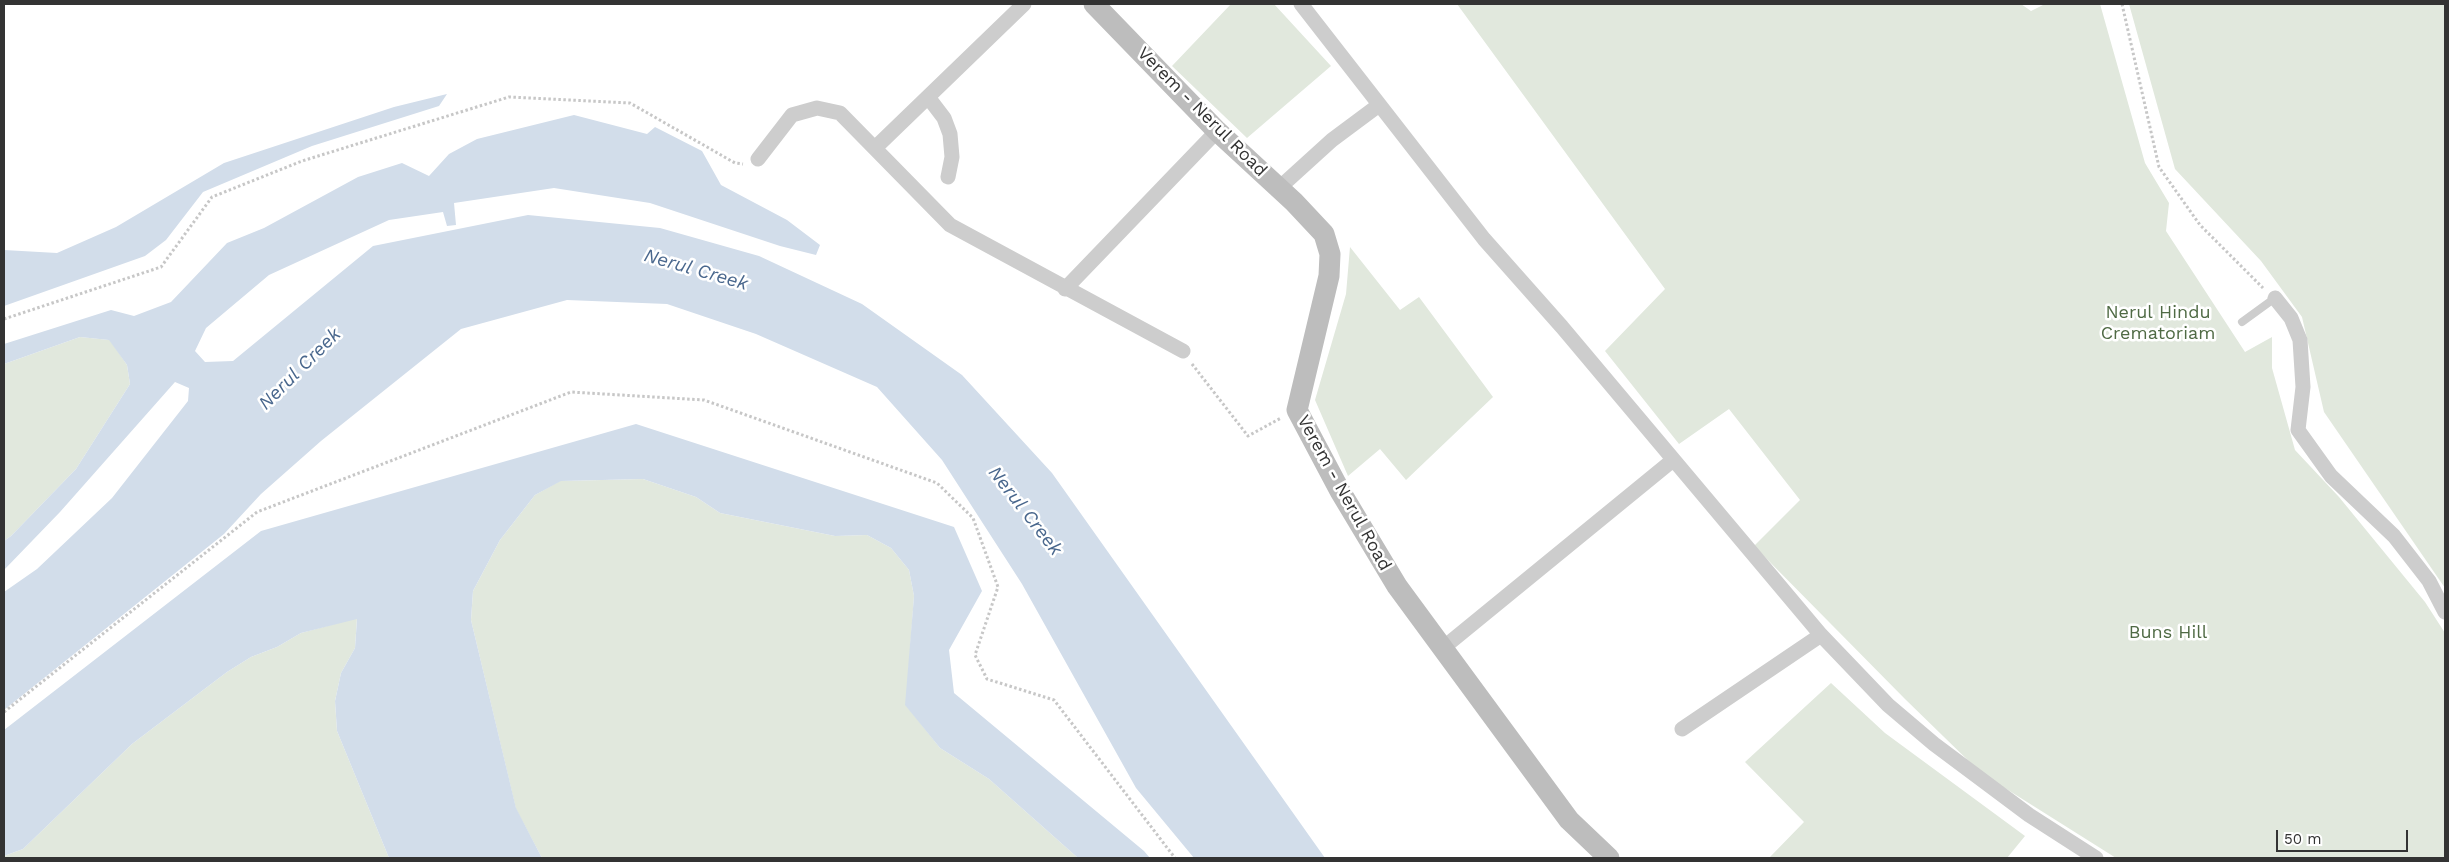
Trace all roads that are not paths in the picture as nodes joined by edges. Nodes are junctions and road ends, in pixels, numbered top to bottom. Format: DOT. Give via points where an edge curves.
graph roads {
  1 [pos="1024,4"];
  2 [pos="1094,4"];
  3 [pos="1301,4"];
  4 [pos="928,97"];
  5 [pos="1379,105"];
  6 [pos="1217,131"];
  7 [pos="874,148"];
  8 [pos="758,160"];
  9 [pos="948,178"];
  10 [pos="1278,189"];
  11 [pos="1065,288"];
  12 [pos="2274,298"];
  13 [pos="2242,322"];
  14 [pos="1183,351"];
  15 [pos="1673,460"];
  16 [pos="2445,612"];
  17 [pos="1821,635"];
  18 [pos="1443,648"];
  19 [pos="1682,729"];
  20 [pos="1609,858"];
  21 [pos="2096,858"];
  1 -- 4 [label="street"];
  2 -- 6 [label="main road, Verem - Nerul Road"];
  3 -- 5 [label="street"];
  4 -- 7 [label="street"];
  4 -- 9 [label="street" via="944,118 950,134 952,157"];
  5 -- 10 [label="street" via="1332,140"];
  5 -- 15 [label="street" via="1484,239"];
  6 -- 10 [label="main road, Verem - Nerul Road"];
  6 -- 11 [label="street"];
  7 -- 8 [label="street" via="840,113 817,108 792,115"];
  7 -- 11 [label="street" via="950,225"];
  10 -- 18 [label="main road, Verem - Nerul Road" via="1321,230 1330,254 1327,290 1297,410 1340,491 1397,586"];
  11 -- 14 [label="street"];
  12 -- 13 [label="lane"];
  12 -- 16 [label="street" via="2291,318 2300,340 2303,387 2298,430 2331,476 2394,536 2428,581"];
  15 -- 17 [label="street"];
  15 -- 18 [label="street"];
  17 -- 19 [label="street"];
  17 -- 21 [label="street" via="1888,705 1934,744 2029,814"];
  18 -- 20 [label="main road, Verem - Nerul Road" via="1569,820"];
}
